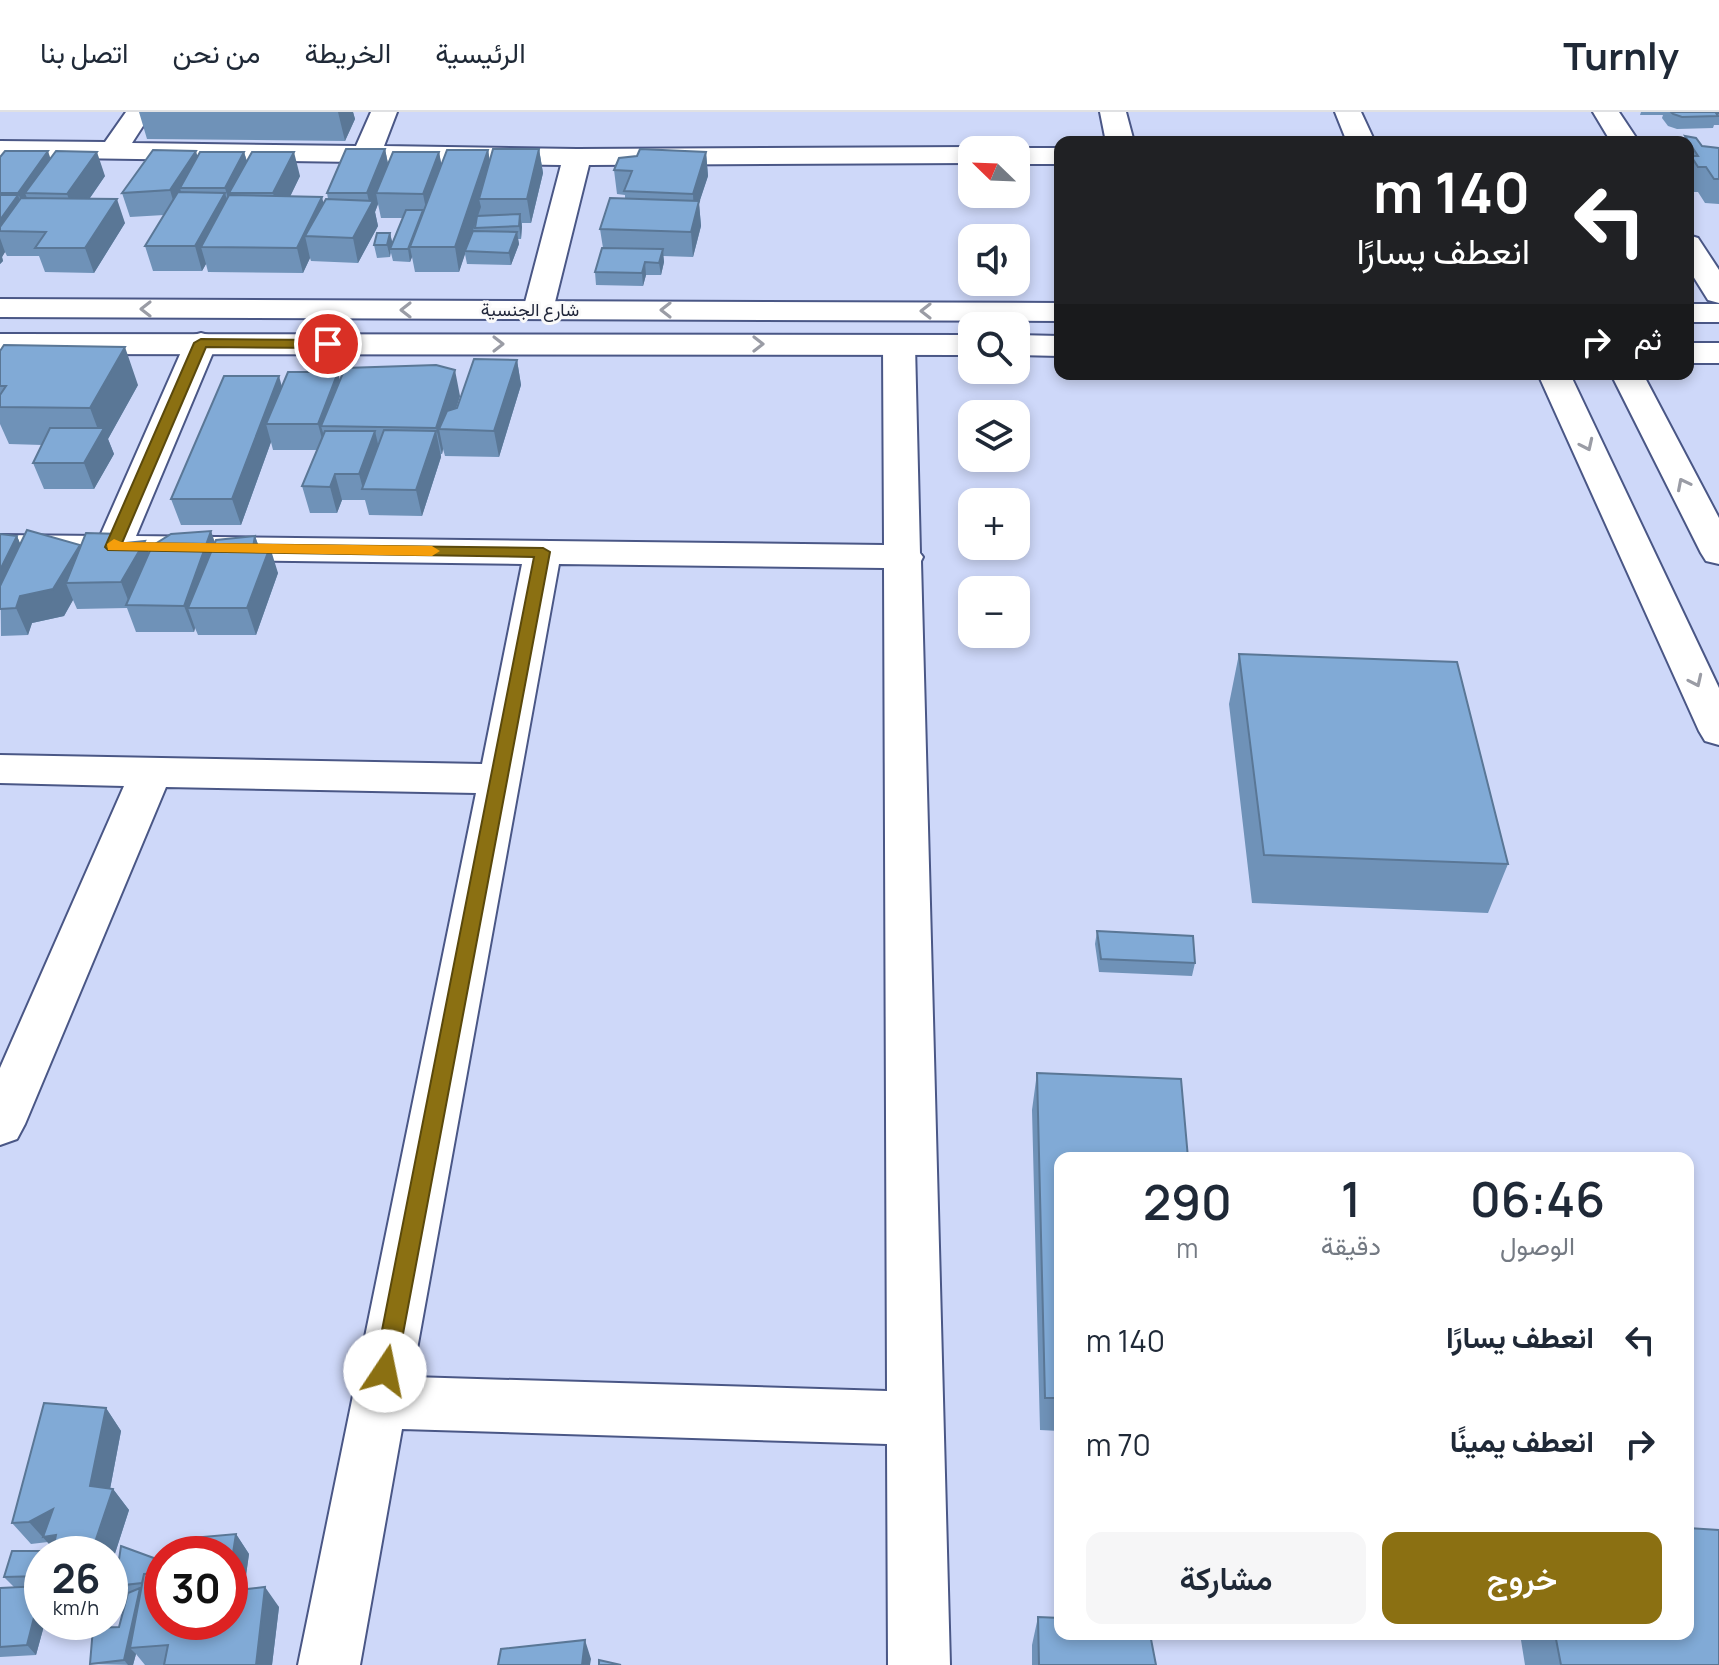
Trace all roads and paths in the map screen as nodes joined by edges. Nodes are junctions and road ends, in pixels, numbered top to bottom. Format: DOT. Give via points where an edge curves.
graph roads {
  1 [pos="139,112"];
  2 [pos="384,112"];
  3 [pos="1113,112"];
  4 [pos="1348,112"];
  5 [pos="1606,112"];
  6 [pos="1119,136"];
  7 [pos="1358,136"];
  8 [pos="1621,136"];
  9 [pos="0,149"];
  10 [pos="114,150"];
  11 [pos="367,153"];
  12 [pos="958,155"];
  13 [pos="1030,156"];
  14 [pos="1054,156"];
  15 [pos="577,157"];
  16 [pos="1694,254"];
  17 [pos="1719,294"];
  18 [pos="0,308"];
  19 [pos="538,310"];
  20 [pos="1054,312"];
  21 [pos="1694,313"];
  22 [pos="1719,313"];
  23 [pos="201,343"];
  24 [pos="0,344"];
  25 [pos="899,345"];
  26 [pos="958,345"];
  27 [pos="1030,345"];
  28 [pos="1054,346"];
  29 [pos="1694,353"];
  30 [pos="1719,353"];
  31 [pos="1557,380"];
  32 [pos="1630,380"];
  33 [pos="0,546"];
  34 [pos="113,547"];
  35 [pos="543,552"];
  36 [pos="1719,553"];
  37 [pos="905,557"];
  38 [pos="1719,731"];
  39 [pos="0,769"];
  40 [pos="152,770"];
  41 [pos="499,779"];
  42 [pos="0,1124"];
  43 [pos="379,1402"];
  44 [pos="915,1418"];
  45 [pos="329,1665"];
  46 [pos="919,1665"];
  1 -- 10 [label="street"];
  2 -- 11 [label="street"];
  3 -- 6 [label="street"];
  4 -- 7 [label="street"];
  5 -- 8 [label="street"];
  9 -- 10 [label="street"];
  10 -- 11 [label="street"];
  11 -- 15 [label="street"];
  12 -- 15 [label="street"];
  13 -- 14 [label="street"];
  15 -- 19 [label="street"];
  16 -- 17 [label="street"];
  19 -- 18 [label="street, شارع الجنسية, one-way"];
  20 -- 19 [label="street, شارع الجنسية, one-way"];
  21 -- 22 [label="street"];
  23 -- 24 [label="street, شارع الجنسية"];
  23 -- 25 [label="street, شارع الجنسية, one-way"];
  23 -- 34 [label="street"];
  25 -- 26 [label="street, شارع الجنسية"];
  25 -- 37 [label="street"];
  27 -- 28 [label="street"];
  29 -- 30 [label="street"];
  31 -- 38 [label="street, one-way"];
  36 -- 32 [label="street, one-way"];
  33 -- 34 [label="street"];
  34 -- 35 [label="street"];
  35 -- 37 [label="street"];
  35 -- 41 [label="street"];
  37 -- 44 [label="street"];
  39 -- 40 [label="street"];
  40 -- 41 [label="street"];
  40 -- 42 [label="street"];
  41 -- 43 [label="street"];
  43 -- 44 [label="street"];
  43 -- 45 [label="street"];
  44 -- 46 [label="street"];
}
